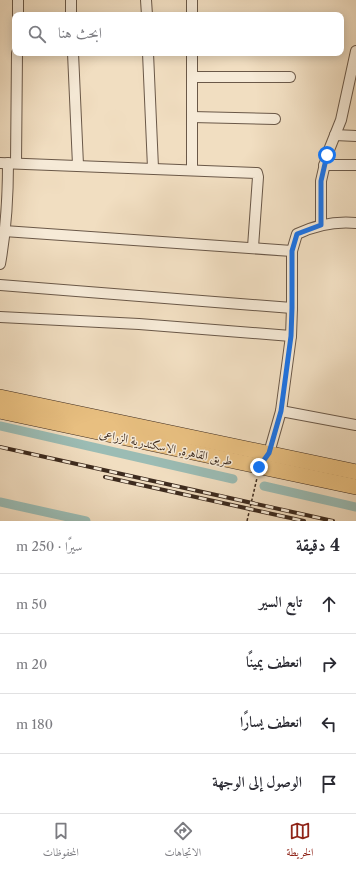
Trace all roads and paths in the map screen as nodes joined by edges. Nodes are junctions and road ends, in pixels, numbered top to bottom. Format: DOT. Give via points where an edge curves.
graph roads {
  1 [pos="18,0"];
  2 [pos="71,0"];
  3 [pos="146,0"];
  4 [pos="192,0"];
  5 [pos="18,12"];
  6 [pos="71,12"];
  7 [pos="147,12"];
  8 [pos="192,12"];
  9 [pos="356,51"];
  10 [pos="17,56"];
  11 [pos="73,56"];
  12 [pos="148,56"];
  13 [pos="192,56"];
  14 [pos="290,76"];
  15 [pos="192,77"];
  16 [pos="192,116"];
  17 [pos="275,119"];
  18 [pos="335,135"];
  19 [pos="356,136"];
  20 [pos="0,155"];
  21 [pos="6,163"];
  22 [pos="78,165"];
  23 [pos="324,165"];
  24 [pos="356,165"];
  25 [pos="153,168"];
  26 [pos="192,170"];
  27 [pos="4,186"];
  28 [pos="3,212"];
  29 [pos="356,223"];
  30 [pos="321,225"];
  31 [pos="4,231"];
  32 [pos="253,247"];
  33 [pos="292,251"];
  34 [pos="0,264"];
  35 [pos="0,285"];
  36 [pos="292,308"];
  37 [pos="0,317"];
  38 [pos="291,336"];
  39 [pos="0,397"];
  40 [pos="0,411"];
  41 [pos="281,411"];
  42 [pos="356,425"];
  43 [pos="269,453"];
  44 [pos="259,467"];
  45 [pos="356,472"];
  46 [pos="356,487"];
  47 [pos="247,521"];
  1 -- 5 [label="street"];
  2 -- 6 [label="street"];
  3 -- 7 [label="street"];
  4 -- 8 [label="street"];
  9 -- 18 [label="street"];
  10 -- 21 [label="street"];
  11 -- 22 [label="street"];
  12 -- 25 [label="street"];
  13 -- 15 [label="street"];
  14 -- 15 [label="street"];
  15 -- 16 [label="street"];
  16 -- 17 [label="street"];
  16 -- 26 [label="street"];
  18 -- 19 [label="street"];
  18 -- 23 [label="street"];
  20 -- 21 [label="street"];
  21 -- 22 [label="street"];
  21 -- 27 [label="street"];
  22 -- 25 [label="street"];
  23 -- 24 [label="street"];
  23 -- 30 [label="street" via="320,185"];
  25 -- 26 [label="street"];
  26 -- 32 [label="street" via="257,173"];
  27 -- 28 [label="street"];
  28 -- 31 [label="street"];
  29 -- 30 [label="street" via="343,221"];
  30 -- 33 [label="street" via="297,234"];
  31 -- 32 [label="street"];
  31 -- 34 [label="street"];
  32 -- 33 [label="street"];
  33 -- 36 [label="street"];
  35 -- 36 [label="street"];
  36 -- 38 [label="street"];
  37 -- 38 [label="street" via="139,324"];
  38 -- 41 [label="street"];
  39 -- 43 [label="highway, طريق القاهرة, الاسكندرية الزراعى"];
  40 -- 44 [label="highway, طريق القاهرة, الاسكندرية الزراعى"];
  41 -- 42 [label="street"];
  41 -- 43 [label="street"];
  43 -- 44 [label="street"];
  43 -- 45 [label="highway, طريق القاهرة, الاسكندرية الزراعى"];
  44 -- 46 [label="highway, طريق القاهرة, الاسكندرية الزراعى"];
  44 -- 47 [label="path"];
}
